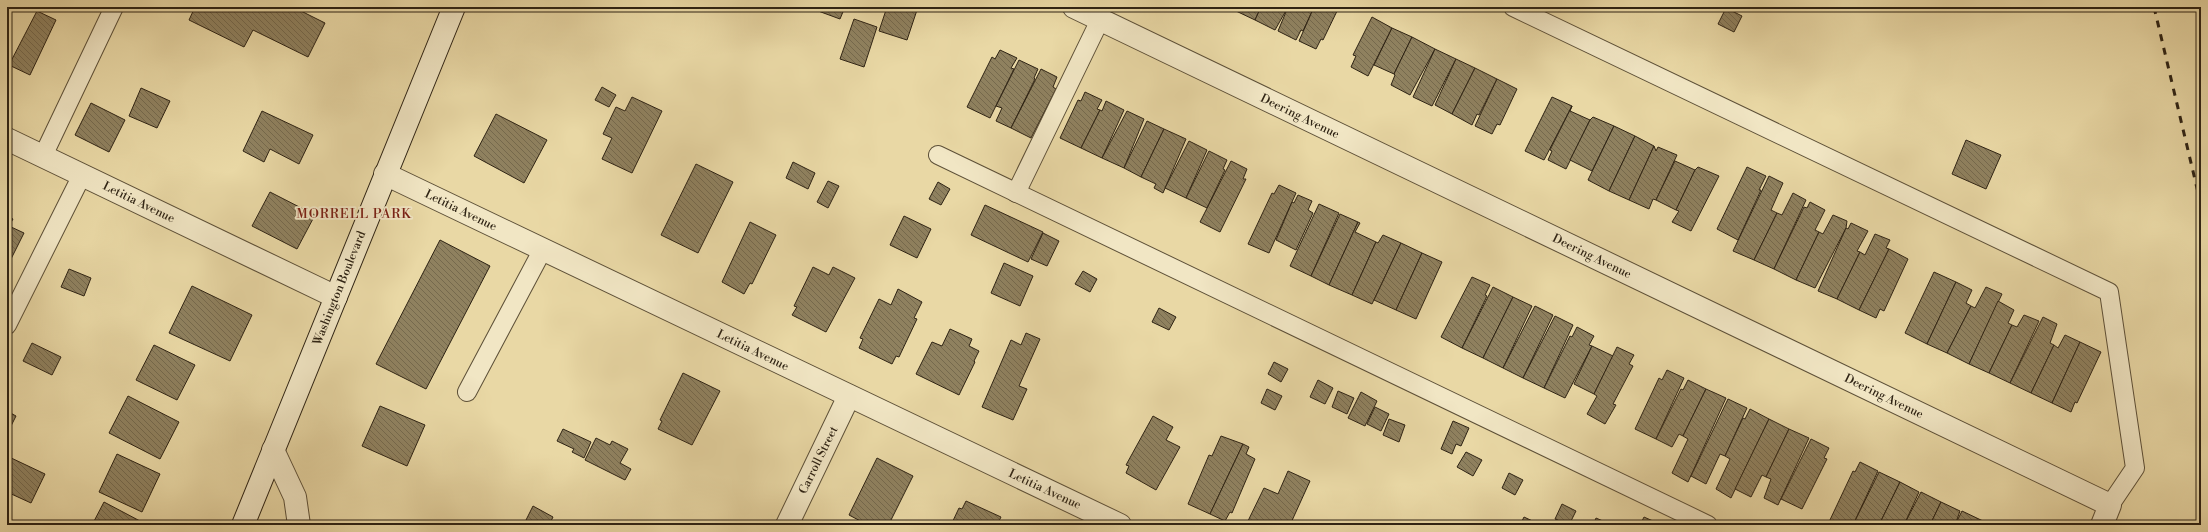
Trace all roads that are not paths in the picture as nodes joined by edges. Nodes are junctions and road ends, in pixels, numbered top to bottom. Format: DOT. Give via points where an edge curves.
graph roads {
  1 [pos="114,7"];
  2 [pos="454,7"];
  3 [pos="1513,7"];
  4 [pos="1085,11"];
  5 [pos="7,139"];
  6 [pos="938,155"];
  7 [pos="43,156"];
  8 [pos="386,174"];
  9 [pos="82,175"];
  10 [pos="1016,193"];
  11 [pos="543,250"];
  12 [pos="336,298"];
  13 [pos="7,325"];
  14 [pos="466,392"];
  15 [pos="849,396"];
  16 [pos="273,450"];
  17 [pos="2110,505"];
  18 [pos="243,525"];
  19 [pos="299,525"];
  20 [pos="787,525"];
  21 [pos="1120,525"];
  22 [pos="1708,525"];
  23 [pos="2102,525"];
  1 -- 7 [label="lane"];
  2 -- 8 [label="street, Washington Boulevard"];
  3 -- 17 [label="lane" via="2109,292 2135,468"];
  4 -- 10 [label="lane"];
  4 -- 17 [label="street, Deering Avenue"];
  5 -- 7 [label="street, Letitia Avenue"];
  6 -- 10 [label="lane"];
  7 -- 9 [label="street, Letitia Avenue"];
  8 -- 11 [label="street, Letitia Avenue"];
  8 -- 12 [label="street, Washington Boulevard"];
  9 -- 12 [label="street, Letitia Avenue"];
  9 -- 13 [label="lane"];
  10 -- 22 [label="lane"];
  11 -- 14 [label="lane"];
  11 -- 15 [label="street, Letitia Avenue"];
  12 -- 16 [label="street, Washington Boulevard"];
  15 -- 20 [label="street, Carroll Street"];
  15 -- 21 [label="street, Letitia Avenue"];
  16 -- 18 [label="street, Washington Boulevard"];
  16 -- 19 [label="street" via="295,497"];
  17 -- 23 [label="street"];
}
